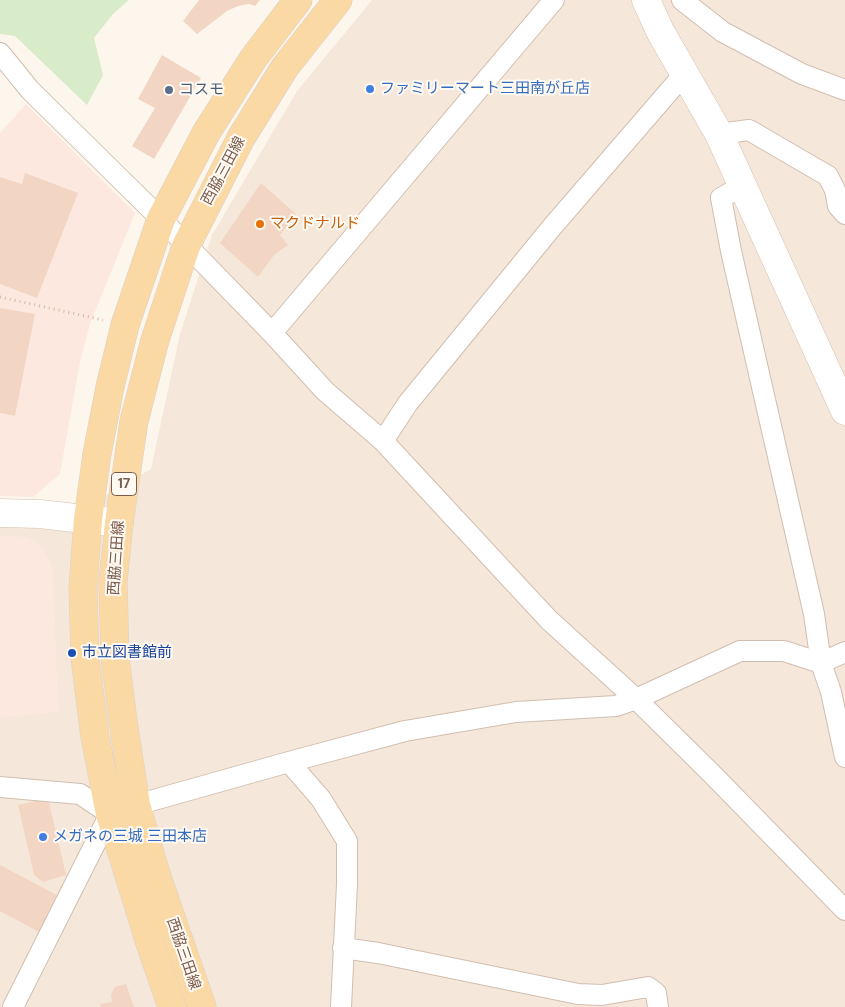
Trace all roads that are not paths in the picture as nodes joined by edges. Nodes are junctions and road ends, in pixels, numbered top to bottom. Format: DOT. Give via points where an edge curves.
graph roads {
  1 [pos="298,0"];
  2 [pos="338,0"];
  3 [pos="554,0"];
  4 [pos="646,0"];
  5 [pos="682,0"];
  6 [pos="0,53"];
  7 [pos="684,74"];
  8 [pos="845,90"];
  9 [pos="719,134"];
  10 [pos="742,186"];
  11 [pos="845,214"];
  12 [pos="161,219"];
  13 [pos="186,246"];
  14 [pos="272,333"];
  15 [pos="845,411"];
  16 [pos="383,441"];
  17 [pos="0,513"];
  18 [pos="88,519"];
  19 [pos="119,523"];
  20 [pos="845,652"];
  21 [pos="821,663"];
  22 [pos="636,699"];
  23 [pos="845,757"];
  24 [pos="289,762"];
  25 [pos="0,787"];
  26 [pos="136,805"];
  27 [pos="110,814"];
  28 [pos="845,910"];
  29 [pos="343,948"];
  30 [pos="13,1007"];
  31 [pos="172,1007"];
  32 [pos="202,1007"];
  33 [pos="341,1007"];
  34 [pos="658,1007"];
  1 -- 12 [label="main road, 西脇三田線 / 17" via="253,59 206,133"];
  2 -- 13 [label="main road, 西脇三田線 / 17" via="285,67 241,138"];
  3 -- 14 [label="street"];
  4 -- 7 [label="street"];
  5 -- 8 [label="street" via="723,32 802,74"];
  6 -- 12 [label="street" via="30,90"];
  7 -- 9 [label="street"];
  7 -- 16 [label="street" via="539,242 408,404"];
  9 -- 10 [label="street"];
  9 -- 11 [label="street" via="749,130 828,176 838,206"];
  10 -- 15 [label="street"];
  10 -- 21 [label="street" via="721,198 814,614"];
  12 -- 13 [label="street"];
  12 -- 18 [label="main road, 西脇三田線 / 17" via="126,325 108,397"];
  13 -- 14 [label="street"];
  13 -- 19 [label="main road, 西脇三田線 / 17" via="155,340 134,422"];
  14 -- 16 [label="street" via="325,391"];
  16 -- 22 [label="street" via="549,620"];
  17 -- 18 [label="street"];
  18 -- 19 [label="street"];
  18 -- 27 [label="main road, 西脇三田線 / 17" via="83,588 85,658 95,737"];
  19 -- 26 [label="main road, 西脇三田線 / 17" via="113,582 115,657"];
  20 -- 21 [label="street"];
  21 -- 22 [label="street" via="784,650 740,651"];
  21 -- 23 [label="street" via="831,692"];
  22 -- 24 [label="street" via="616,706 516,712 405,730"];
  22 -- 28 [label="street"];
  24 -- 26 [label="street"];
  24 -- 29 [label="street" via="321,799 347,840"];
  25 -- 27 [label="street" via="80,794"];
  26 -- 27 [label="street"];
  26 -- 32 [label="main road, 西脇三田線 / 17"];
  27 -- 30 [label="street"];
  27 -- 31 [label="main road, 西脇三田線 / 17"];
  29 -- 33 [label="street"];
  29 -- 34 [label="street" via="578,994 602,995 648,987 656,993"];
}
